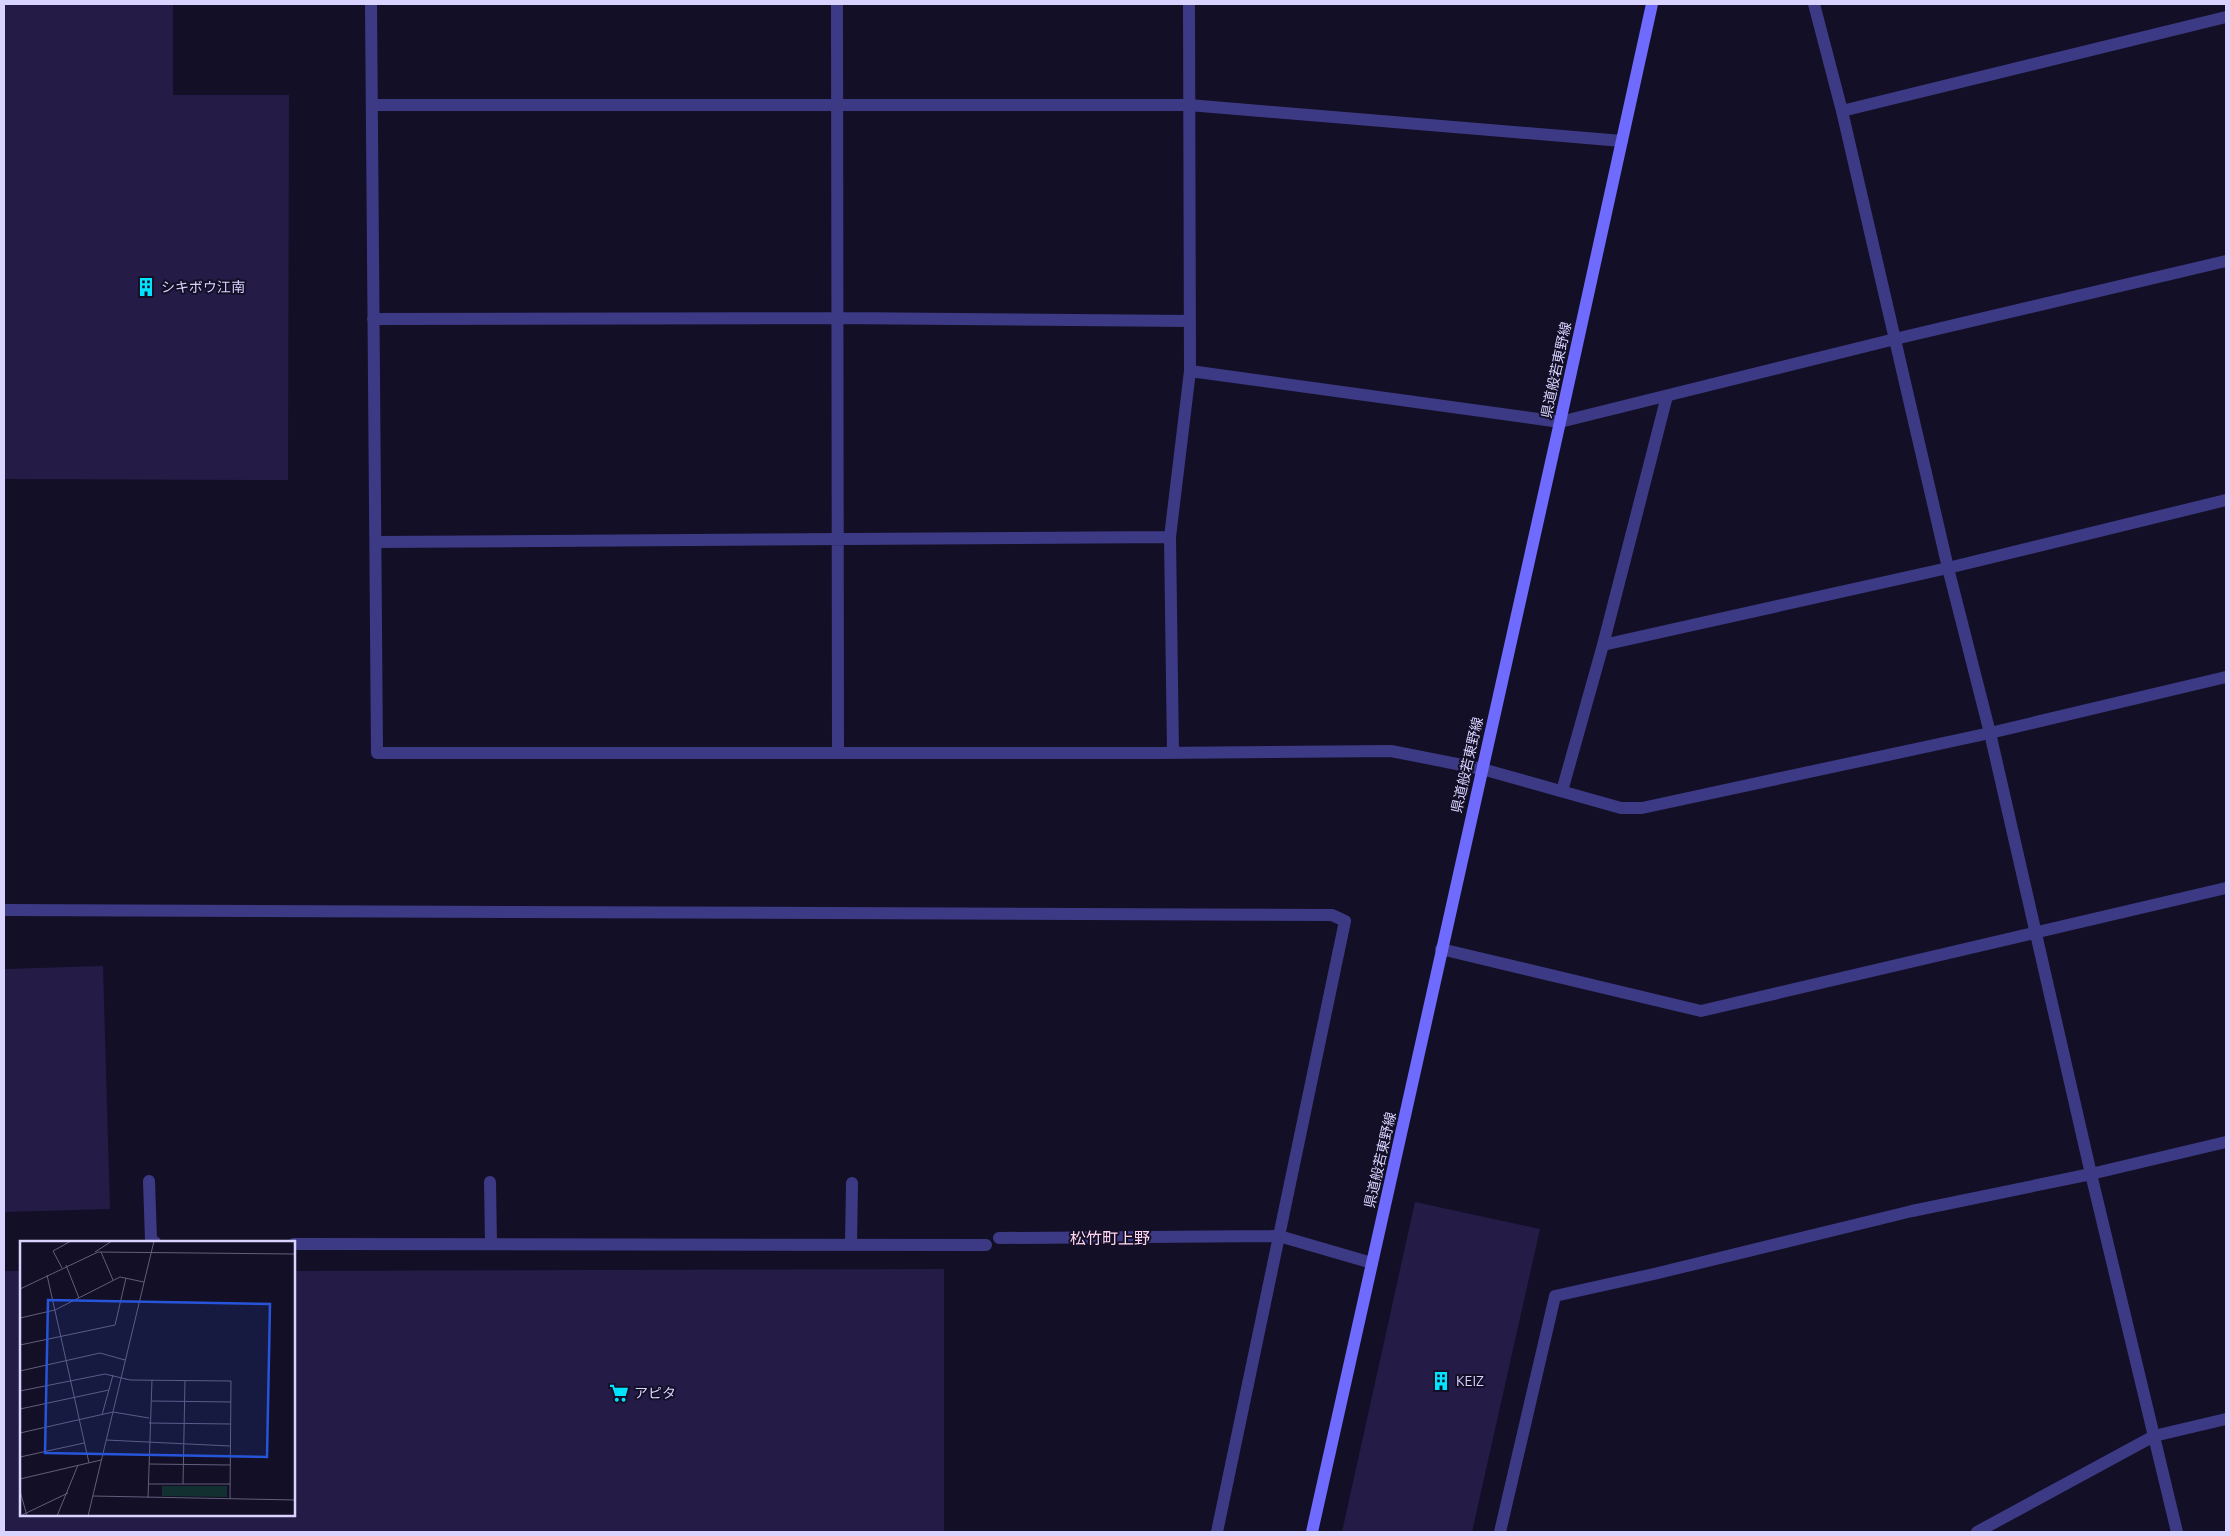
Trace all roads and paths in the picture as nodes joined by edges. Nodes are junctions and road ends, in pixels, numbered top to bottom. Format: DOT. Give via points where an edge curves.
graph roads {
  1 [pos="371,4"];
  2 [pos="837,4"];
  3 [pos="1189,4"];
  4 [pos="1652,4"];
  5 [pos="1814,4"];
  6 [pos="2226,17"];
  7 [pos="372,105"];
  8 [pos="837,105"];
  9 [pos="1189,105"];
  10 [pos="1842,111"];
  11 [pos="1622,141"];
  12 [pos="2226,261"];
  13 [pos="837,318"];
  14 [pos="373,319"];
  15 [pos="1190,321"];
  16 [pos="1895,339"];
  17 [pos="1190,371"];
  18 [pos="1667,396"];
  19 [pos="1560,422"];
  20 [pos="2226,500"];
  21 [pos="837,538"];
  22 [pos="1170,538"];
  23 [pos="376,542"];
  24 [pos="1948,568"];
  25 [pos="1604,644"];
  26 [pos="2226,677"];
  27 [pos="1990,733"];
  28 [pos="838,753"];
  29 [pos="1173,753"];
  30 [pos="1482,769"];
  31 [pos="1562,791"];
  32 [pos="2226,888"];
  33 [pos="4,910"];
  34 [pos="2035,933"];
  35 [pos="1442,949"];
  36 [pos="2226,1142"];
  37 [pos="2090,1174"];
  38 [pos="149,1181"];
  39 [pos="490,1182"];
  40 [pos="852,1183"];
  41 [pos="1279,1236"];
  42 [pos="999,1238"];
  43 [pos="153,1241"];
  44 [pos="295,1244"];
  45 [pos="491,1244"];
  46 [pos="851,1245"];
  47 [pos="986,1245"];
  48 [pos="1372,1263"];
  49 [pos="2226,1419"];
  50 [pos="2154,1436"];
  51 [pos="1217,1532"];
  52 [pos="1312,1532"];
  53 [pos="1500,1532"];
  54 [pos="1977,1532"];
  55 [pos="2177,1532"];
  1 -- 7 [label="street"];
  2 -- 8 [label="street"];
  3 -- 9 [label="street"];
  4 -- 11 [label="main road, 県道般若東野線"];
  5 -- 10 [label="street"];
  6 -- 10 [label="street"];
  7 -- 8 [label="street"];
  7 -- 14 [label="street"];
  8 -- 9 [label="street"];
  8 -- 13 [label="street"];
  9 -- 11 [label="street"];
  9 -- 15 [label="street"];
  10 -- 16 [label="street"];
  11 -- 19 [label="main road, 県道般若東野線"];
  12 -- 16 [label="street"];
  13 -- 14 [label="street"];
  13 -- 15 [label="street"];
  13 -- 21 [label="street"];
  14 -- 23 [label="street"];
  15 -- 17 [label="street"];
  16 -- 18 [label="street"];
  16 -- 24 [label="street"];
  17 -- 19 [label="street"];
  17 -- 22 [label="street"];
  18 -- 19 [label="street"];
  18 -- 25 [label="street"];
  19 -- 30 [label="main road, 県道般若東野線"];
  20 -- 24 [label="street"];
  21 -- 22 [label="street"];
  21 -- 23 [label="street"];
  21 -- 28 [label="street"];
  22 -- 29 [label="street"];
  23 -- 28 [label="street" via="377,753"];
  24 -- 25 [label="street"];
  24 -- 27 [label="street"];
  25 -- 31 [label="street"];
  26 -- 27 [label="street"];
  27 -- 31 [label="street" via="1642,808 1621,808"];
  27 -- 34 [label="street"];
  28 -- 29 [label="street"];
  29 -- 30 [label="street" via="1391,751"];
  30 -- 31 [label="street"];
  30 -- 35 [label="main road, 県道般若東野線"];
  32 -- 34 [label="street"];
  33 -- 41 [label="street" via="1332,915 1344,921"];
  34 -- 35 [label="street" via="1701,1011"];
  34 -- 37 [label="street"];
  35 -- 48 [label="main road, 県道般若東野線"];
  36 -- 37 [label="street"];
  37 -- 50 [label="street"];
  37 -- 53 [label="street" via="1912,1211 1555,1296"];
  38 -- 43 [label="street"];
  39 -- 45 [label="street"];
  40 -- 46 [label="street"];
  41 -- 42 [label="street"];
  41 -- 48 [label="street"];
  41 -- 51 [label="street"];
  44 -- 45 [label="street"];
  45 -- 46 [label="street"];
  46 -- 47 [label="street"];
  48 -- 52 [label="main road, 県道般若東野線"];
  49 -- 50 [label="street"];
  50 -- 54 [label="street"];
  50 -- 55 [label="street"];
}
